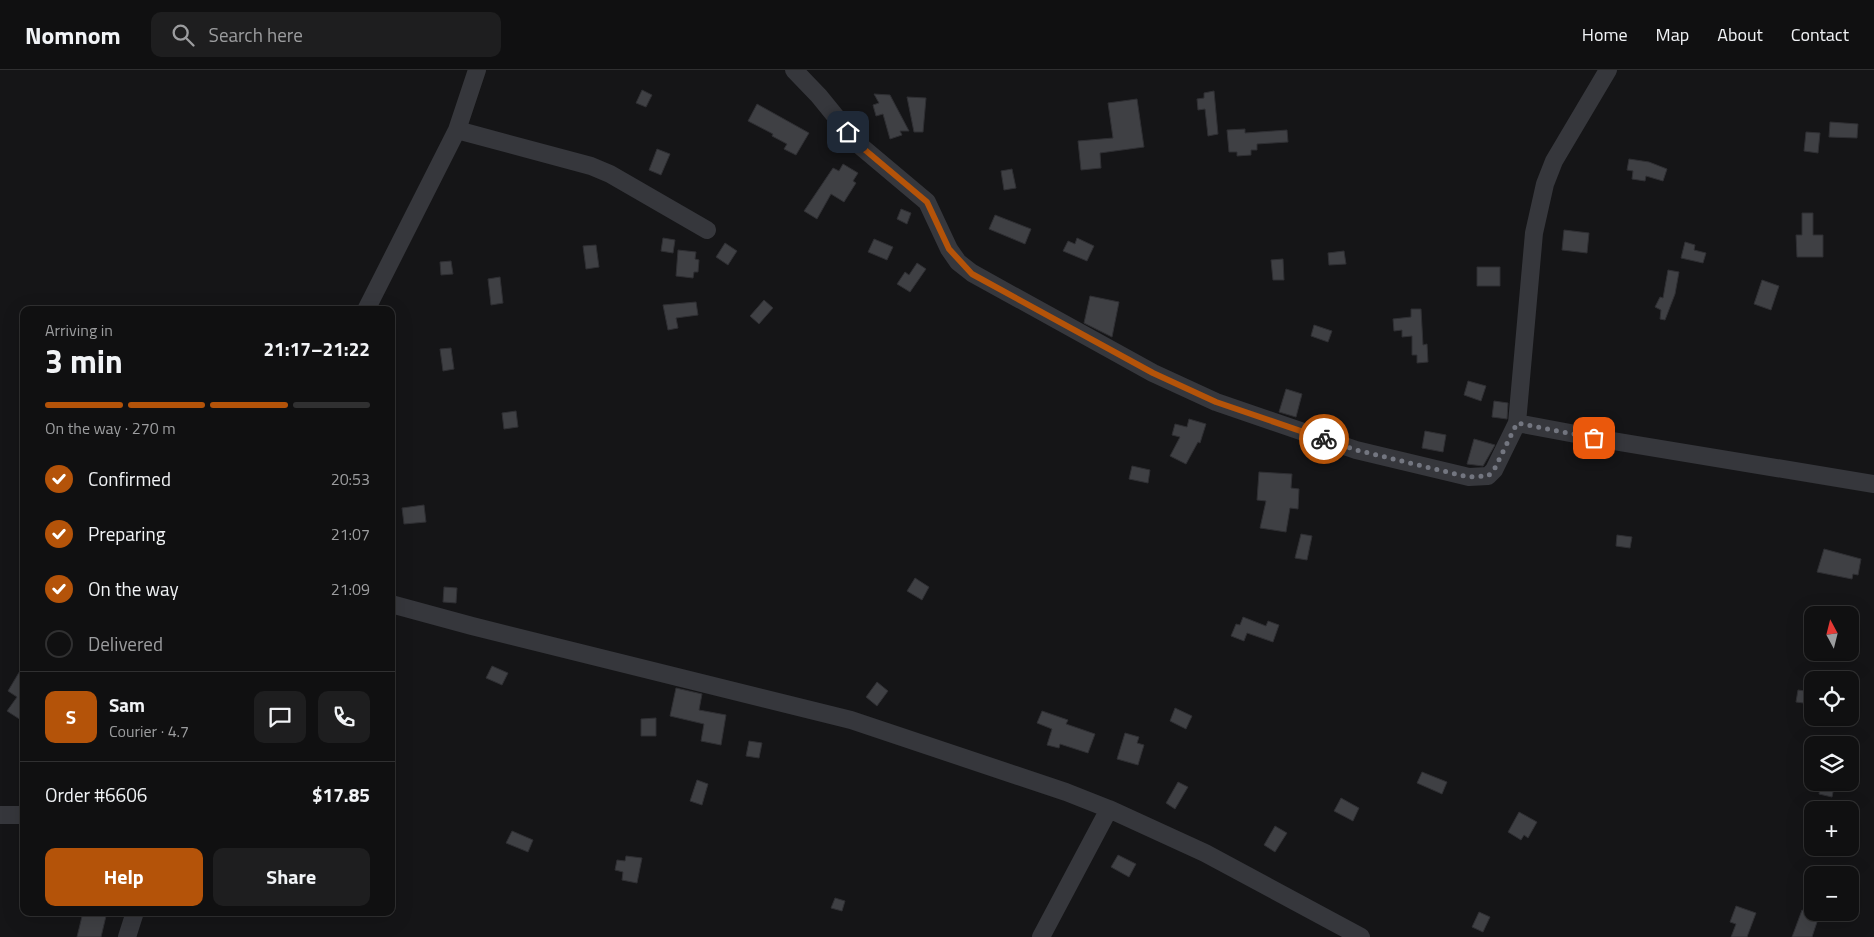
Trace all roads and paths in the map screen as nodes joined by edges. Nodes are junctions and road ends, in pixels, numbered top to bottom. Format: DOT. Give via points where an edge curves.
graph roads {
  1 [pos="477,70"];
  2 [pos="794,70"];
  3 [pos="1608,70"];
  4 [pos="457,130"];
  5 [pos="707,230"];
  6 [pos="368,306"];
  7 [pos="1517,423"];
  8 [pos="1874,484"];
  9 [pos="395,605"];
  10 [pos="1109,809"];
  11 [pos="0,815"];
  12 [pos="20,815"];
  13 [pos="134,916"];
  14 [pos="127,937"];
  15 [pos="1041,937"];
  16 [pos="1361,937"];
  1 -- 4 [label="street"];
  2 -- 7 [label="street" via="858,144 927,202 949,249 972,274 1153,373 1216,402 1286,427 1356,450 1468,477 1488,476 1494,470"];
  3 -- 7 [label="street" via="1554,161 1545,184 1534,233"];
  4 -- 5 [label="street" via="592,166"];
  4 -- 6 [label="street"];
  7 -- 8 [label="street"];
  9 -- 10 [label="street" via="851,720"];
  10 -- 15 [label="street"];
  10 -- 16 [label="street" via="1205,853"];
  11 -- 12 [label="street"];
  13 -- 14 [label="street"];
}
